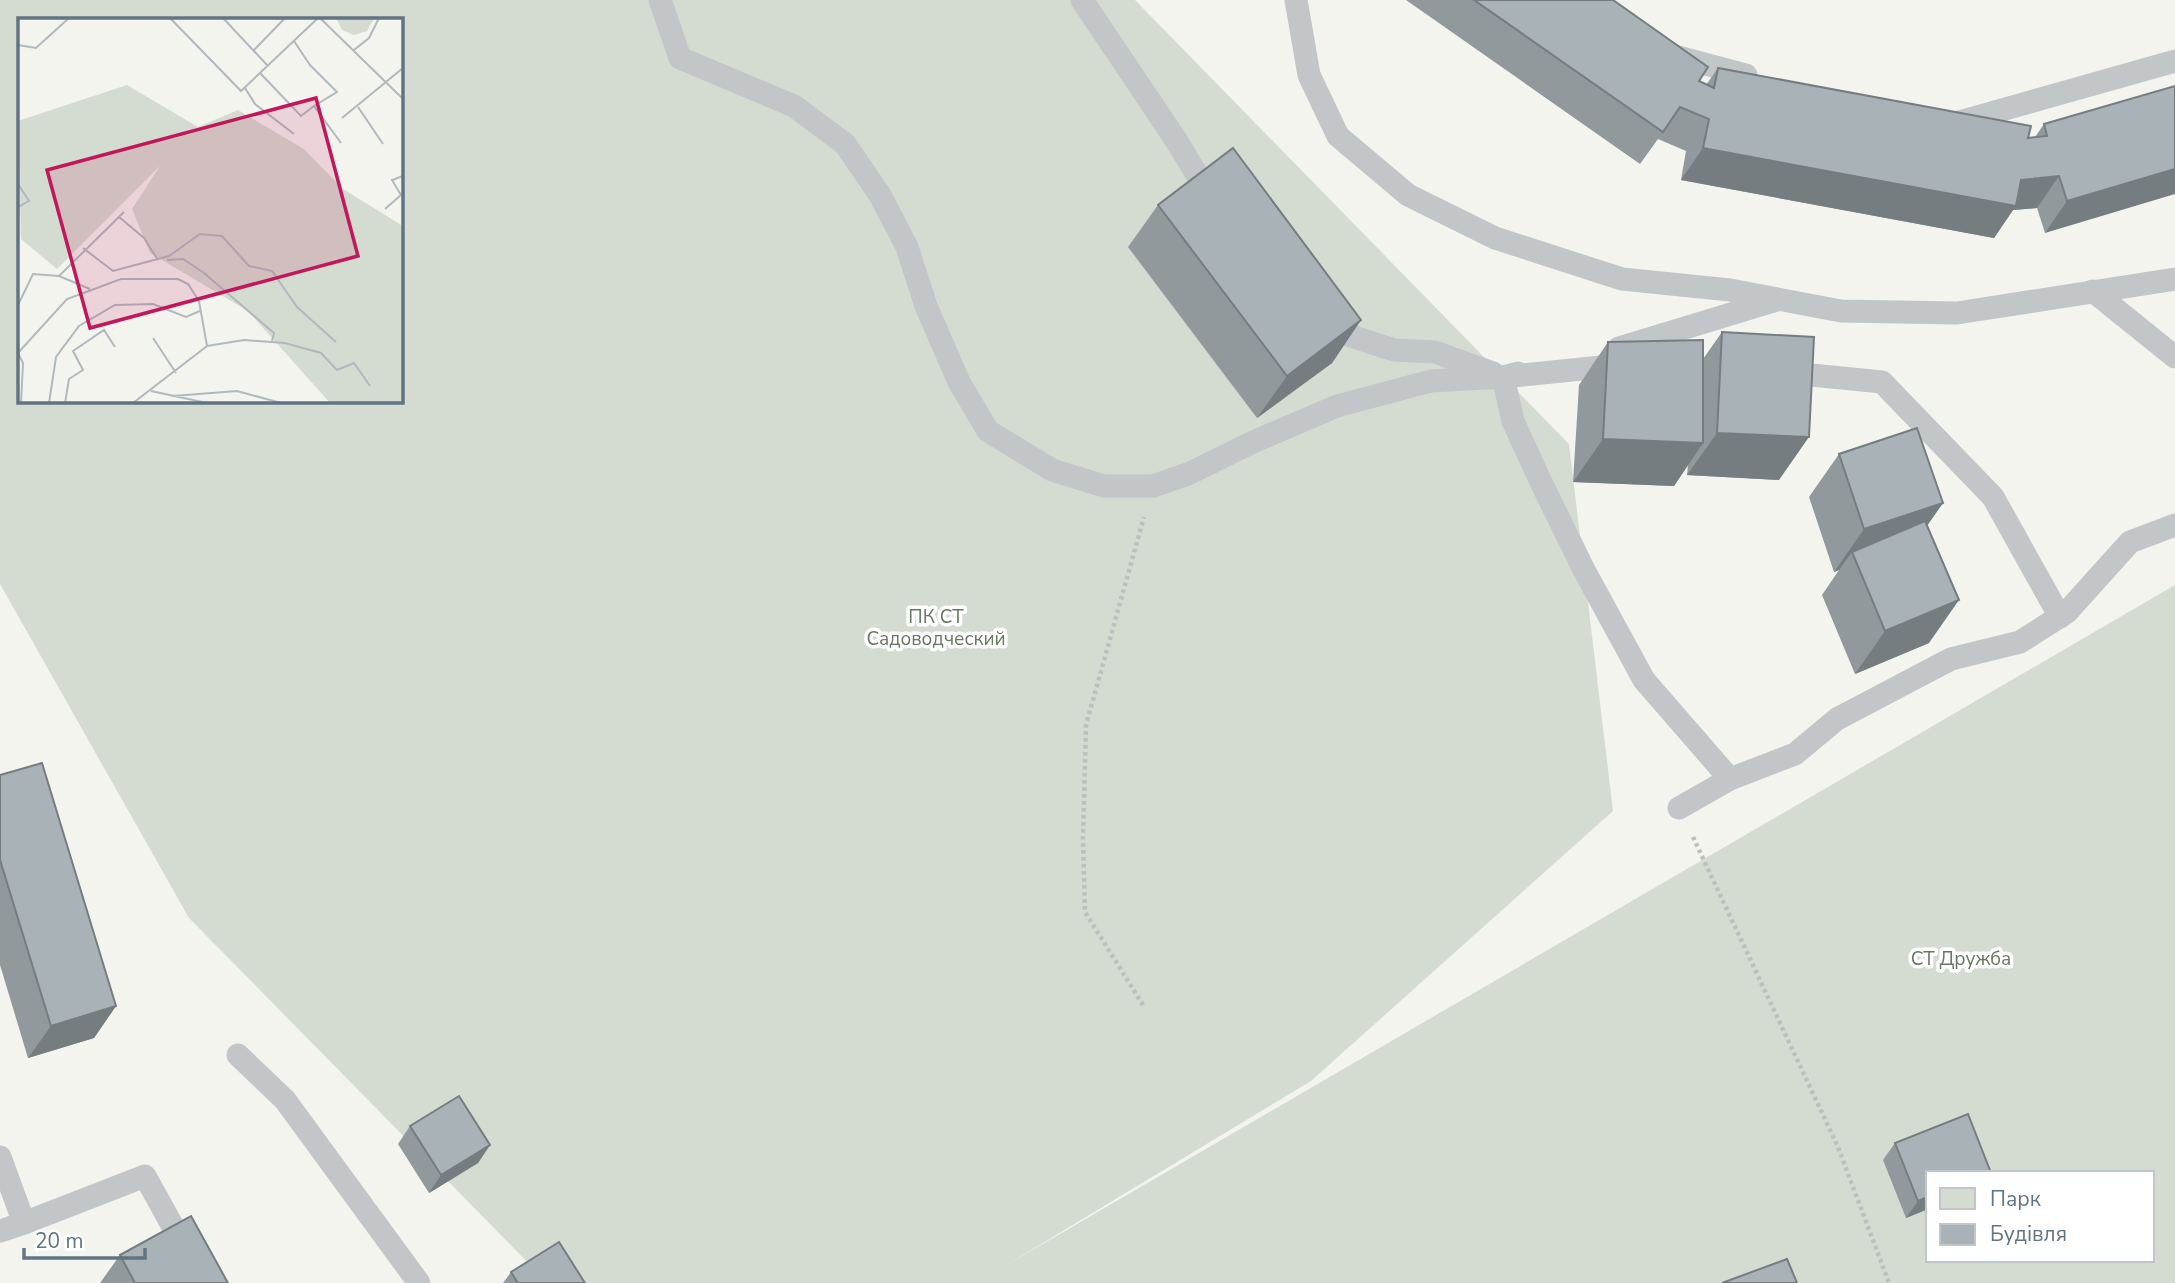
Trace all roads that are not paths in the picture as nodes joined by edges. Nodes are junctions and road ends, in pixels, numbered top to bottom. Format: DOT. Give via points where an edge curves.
graph roads {
  1 [pos="660,0"];
  2 [pos="1083,0"];
  3 [pos="1296,0"];
  4 [pos="1650,50"];
  5 [pos="2175,61"];
  6 [pos="1768,81"];
  7 [pos="1924,122"];
  8 [pos="1229,207"];
  9 [pos="2175,279"];
  10 [pos="2094,291"];
  11 [pos="1780,299"];
  12 [pos="1306,303"];
  13 [pos="2175,356"];
  14 [pos="1638,365"];
  15 [pos="1763,370"];
  16 [pos="1503,377"];
  17 [pos="2175,524"];
  18 [pos="2060,617"];
  19 [pos="1730,779"];
  20 [pos="1679,808"];
  21 [pos="238,1055"];
  22 [pos="0,1157"];
  23 [pos="24,1223"];
  24 [pos="0,1231"];
  25 [pos="204,1283"];
  26 [pos="419,1283"];
  1 -- 16 [label="lane" via="680,58 794,106 845,144 896,226 959,382 988,431 1052,470 1104,486 1153,486 1336,406 1431,381"];
  2 -- 8 [label="lane" via="1202,183"];
  3 -- 11 [label="lane" via="1309,75 1338,135 1408,194 1494,238 1622,279"];
  4 -- 6 [label="lane"];
  5 -- 7 [label="lane" via="1960,123"];
  9 -- 10 [label="lane"];
  10 -- 11 [label="lane" via="1957,313 1841,310"];
  10 -- 13 [label="lane"];
  11 -- 16 [label="lane" via="1644,342"];
  12 -- 16 [label="lane" via="1332,330 1394,350 1435,352"];
  14 -- 16 [label="lane"];
  15 -- 18 [label="lane" via="1882,382 1993,497"];
  16 -- 19 [label="lane" via="1513,421 1540,480 1644,680"];
  17 -- 18 [label="lane" via="2130,542"];
  18 -- 19 [label="lane" via="2020,642 1951,659 1837,719 1796,754"];
  19 -- 20 [label="lane"];
  21 -- 26 [label="lane" via="285,1100"];
  22 -- 23 [label="lane"];
  23 -- 24 [label="lane"];
  23 -- 25 [label="lane" via="145,1175"];
}
